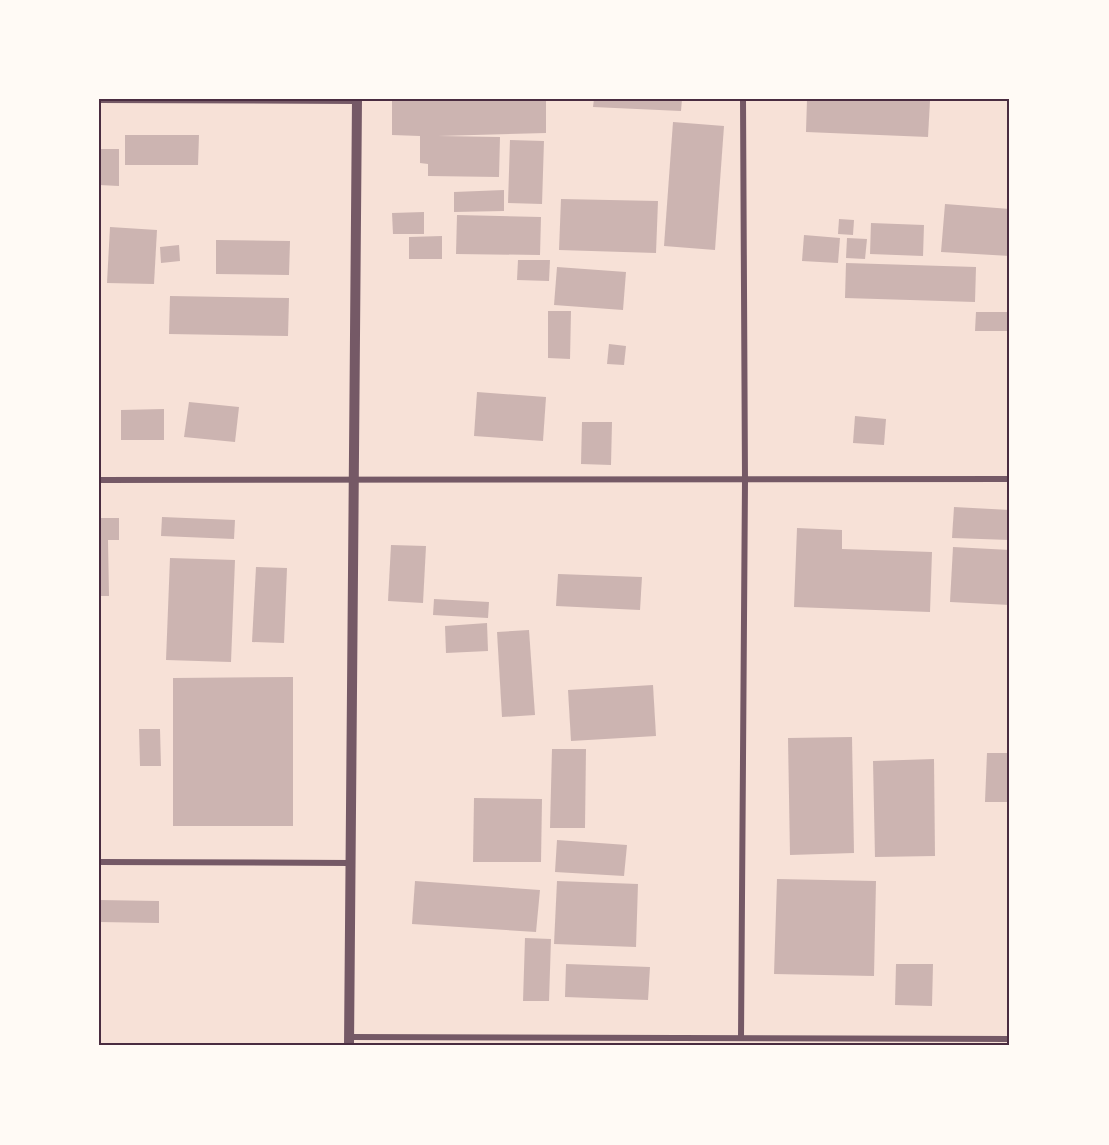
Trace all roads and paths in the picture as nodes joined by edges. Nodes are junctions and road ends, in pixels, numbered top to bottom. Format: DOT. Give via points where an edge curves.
graph roads {
  1 [pos="743,99"];
  2 [pos="99,100"];
  3 [pos="357,100"];
  4 [pos="1010,479"];
  5 [pos="99,480"];
  6 [pos="745,480"];
  7 [pos="354,481"];
  8 [pos="99,862"];
  9 [pos="351,862"];
  10 [pos="672,1038"];
  11 [pos="741,1038"];
  12 [pos="1010,1039"];
  13 [pos="349,1041"];
  14 [pos="944,1043"];
  15 [pos="672,1046"];
  1 -- 6 [label="street"];
  2 -- 3 [label="street"];
  3 -- 7 [label="street"];
  4 -- 6 [label="street"];
  5 -- 7 [label="street"];
  6 -- 7 [label="street"];
  6 -- 11 [label="street"];
  7 -- 9 [label="street"];
  8 -- 9 [label="street"];
  9 -- 13 [label="street"];
  10 -- 11 [label="street"];
  10 -- 13 [label="street"];
  10 -- 15 [label="street"];
  11 -- 14 [label="street"];
  12 -- 14 [label="street"];
}
